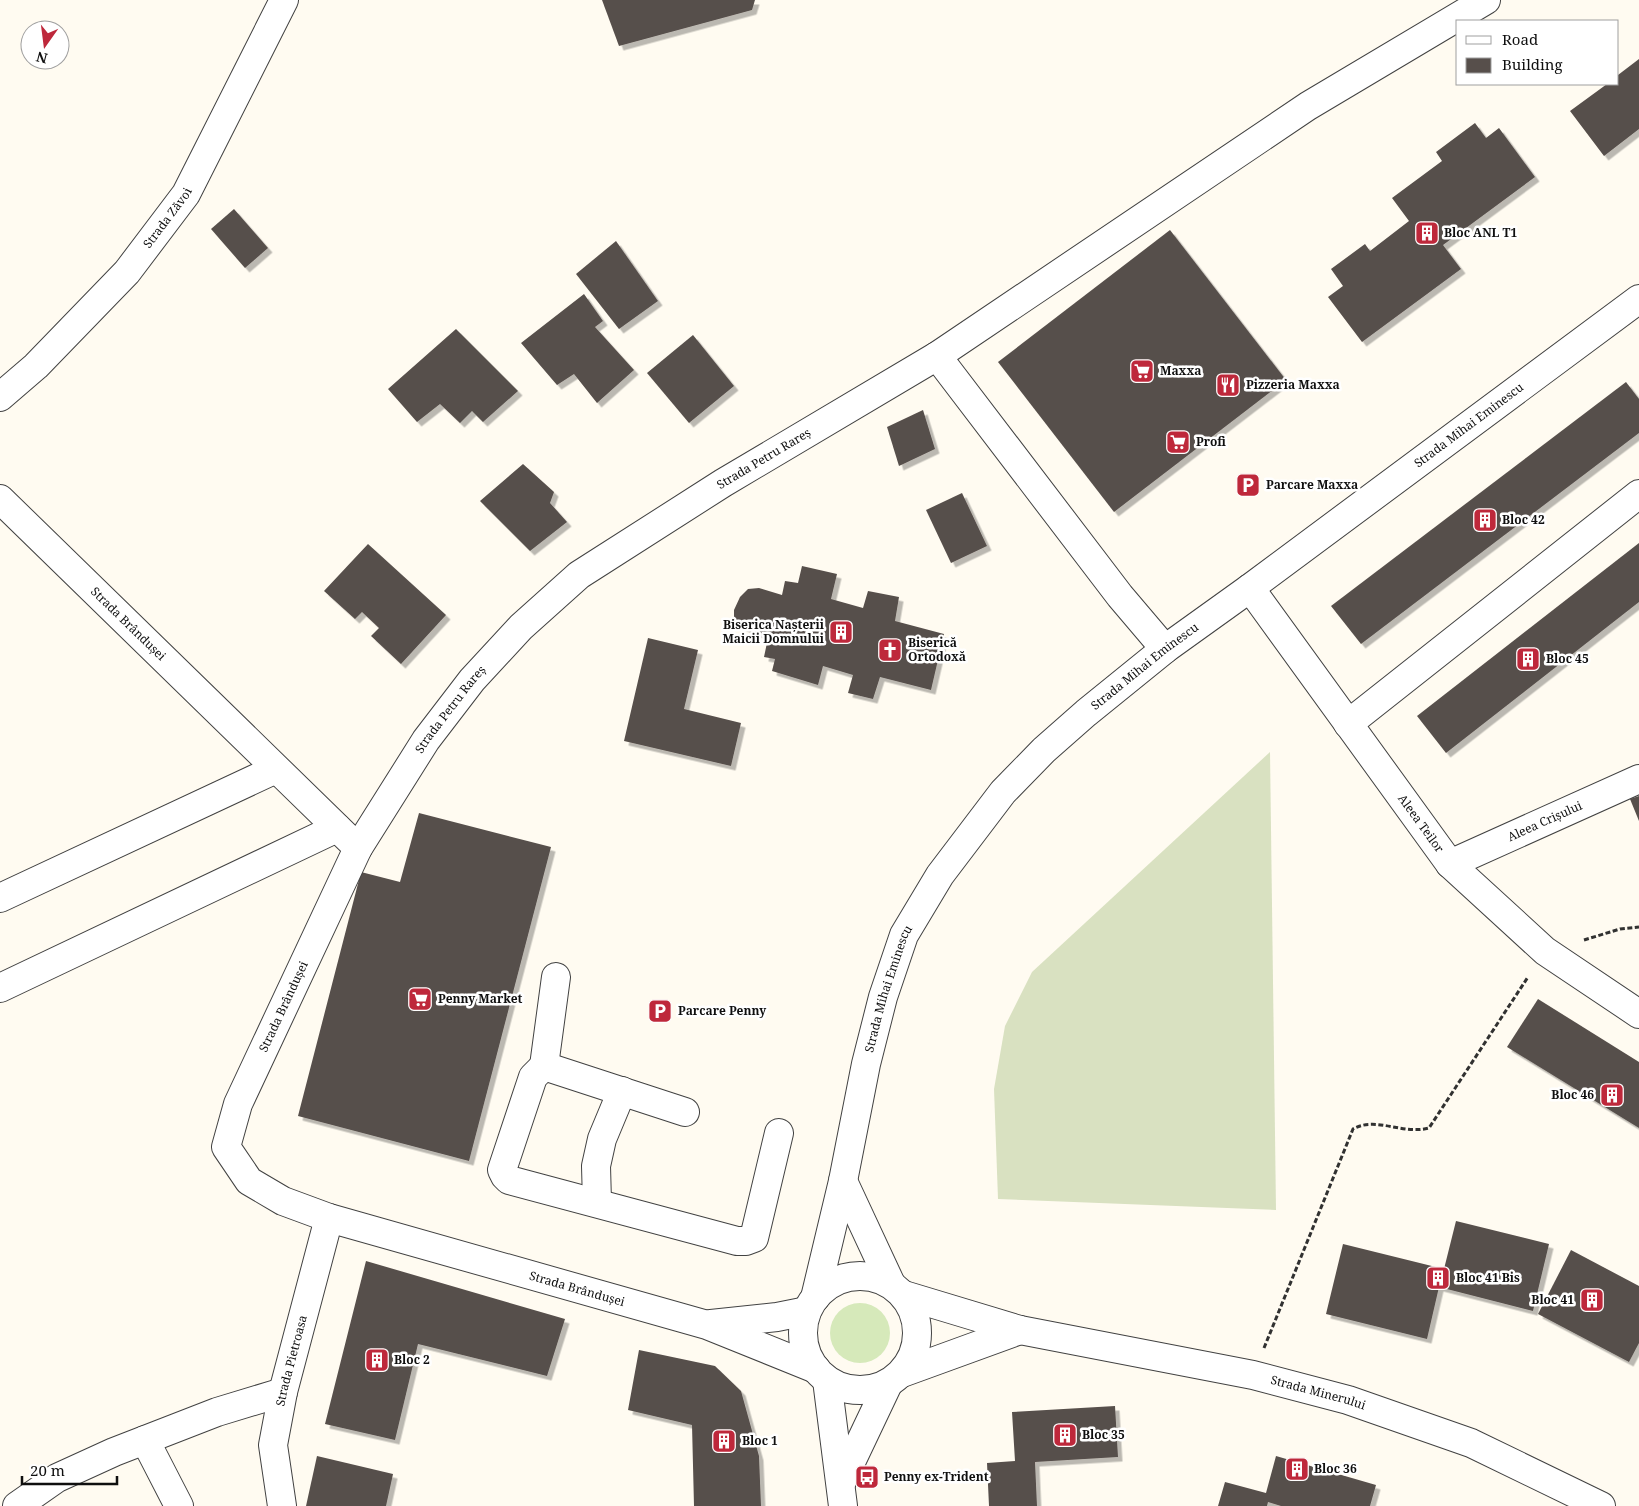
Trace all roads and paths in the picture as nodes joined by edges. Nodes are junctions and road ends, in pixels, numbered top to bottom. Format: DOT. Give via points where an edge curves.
graph roads {
  1 [pos="284,0"];
  2 [pos="1486,0"];
  3 [pos="1638,302"];
  4 [pos="937,356"];
  5 [pos="0,397"];
  6 [pos="1639,494"];
  7 [pos="0,499"];
  8 [pos="1250,588"];
  9 [pos="1165,649"];
  10 [pos="1348,724"];
  11 [pos="276,769"];
  12 [pos="1639,780"];
  13 [pos="337,828"];
  14 [pos="358,848"];
  15 [pos="1450,864"];
  16 [pos="0,898"];
  17 [pos="1639,927"];
  18 [pos="1545,951"];
  19 [pos="556,977"];
  20 [pos="0,988"];
  21 [pos="1639,1014"];
  22 [pos="544,1066"];
  23 [pos="622,1091"];
  24 [pos="685,1112"];
  25 [pos="779,1133"];
  26 [pos="843,1181"];
  27 [pos="597,1202"];
  28 [pos="330,1218"];
  29 [pos="898,1290"];
  30 [pos="811,1304"];
  31 [pos="706,1325"];
  32 [pos="1020,1330"];
  33 [pos="821,1375"];
  34 [pos="1253,1375"];
  35 [pos="895,1379"];
  36 [pos="283,1392"];
  37 [pos="145,1440"];
  38 [pos="842,1494"];
  39 [pos="17,1506"];
  40 [pos="179,1506"];
  41 [pos="282,1506"];
  42 [pos="1601,1506"];
  1 -- 5 [label="street, Strada Zăvoi" via="186,194 128,272 36,366"];
  2 -- 4 [label="street, Strada Petru Rareș" via="1308,106"];
  3 -- 8 [label="street, Strada Mihai Eminescu"];
  4 -- 9 [label="street" via="1120,596"];
  4 -- 14 [label="street, Strada Petru Rareș" via="724,483 579,575 521,627 472,680 426,740"];
  6 -- 10 [label="street"];
  7 -- 11 [label="street, Strada Brândușei"];
  8 -- 9 [label="street, Strada Mihai Eminescu"];
  8 -- 10 [label="street, Aleea Teilor"];
  9 -- 26 [label="street, Strada Mihai Eminescu" via="1044,750 1003,792 940,875 904,935 883,997"];
  10 -- 15 [label="street, Aleea Teilor"];
  11 -- 13 [label="street, Strada Brândușei"];
  11 -- 16 [label="street"];
  12 -- 15 [label="street, Aleea Crișului"];
  13 -- 14 [label="street, Strada Brândușei"];
  13 -- 20 [label="street"];
  14 -- 28 [label="street, Strada Brândușei" via="238,1104 226,1147 249,1181 283,1201"];
  15 -- 18 [label="street, Aleea Teilor"];
  17 -- 18 [label="path" via="1620,929"];
  18 -- 21 [label="street, Aleea Teilor"];
  18 -- 34 [label="path" via="1429,1128 1415,1132 1362,1124 1353,1128"];
  19 -- 22 [label="street"];
  22 -- 23 [label="street"];
  22 -- 27 [label="street" via="533,1076 502,1170 504,1176 509,1180"];
  23 -- 24 [label="street"];
  23 -- 27 [label="street" via="602,1139 596,1166"];
  25 -- 27 [label="street" via="754,1238 746,1242"];
  26 -- 29 [label="street"];
  26 -- 30 [label="street, Strada Mihai Eminescu"];
  28 -- 31 [label="street, Strada Brândușei"];
  28 -- 36 [label="street, Strada Pietroasa"];
  29 -- 30 [label="street, Strada Minerului" via="876,1277 859,1275 834,1282"];
  29 -- 32 [label="street, Strada Minerului"];
  29 -- 35 [label="street" via="916,1317 917,1343 912,1359"];
  30 -- 31 [label="street, Strada Brândușei" via="777,1317"];
  30 -- 33 [label="street" via="803,1326 803,1341 808,1356"];
  31 -- 33 [label="street, Strada Brândușei"];
  32 -- 34 [label="street, Strada Minerului"];
  32 -- 35 [label="street"];
  33 -- 35 [label="street" via="841,1387 857,1390 873,1389"];
  33 -- 38 [label="street"];
  34 -- 42 [label="street, Strada Minerului" via="1348,1400 1471,1443"];
  35 -- 38 [label="street"];
  36 -- 37 [label="street" via="217,1412"];
  36 -- 41 [label="street, Strada Pietroasa" via="273,1445"];
  37 -- 39 [label="street" via="57,1478"];
  37 -- 40 [label="street"];
}
